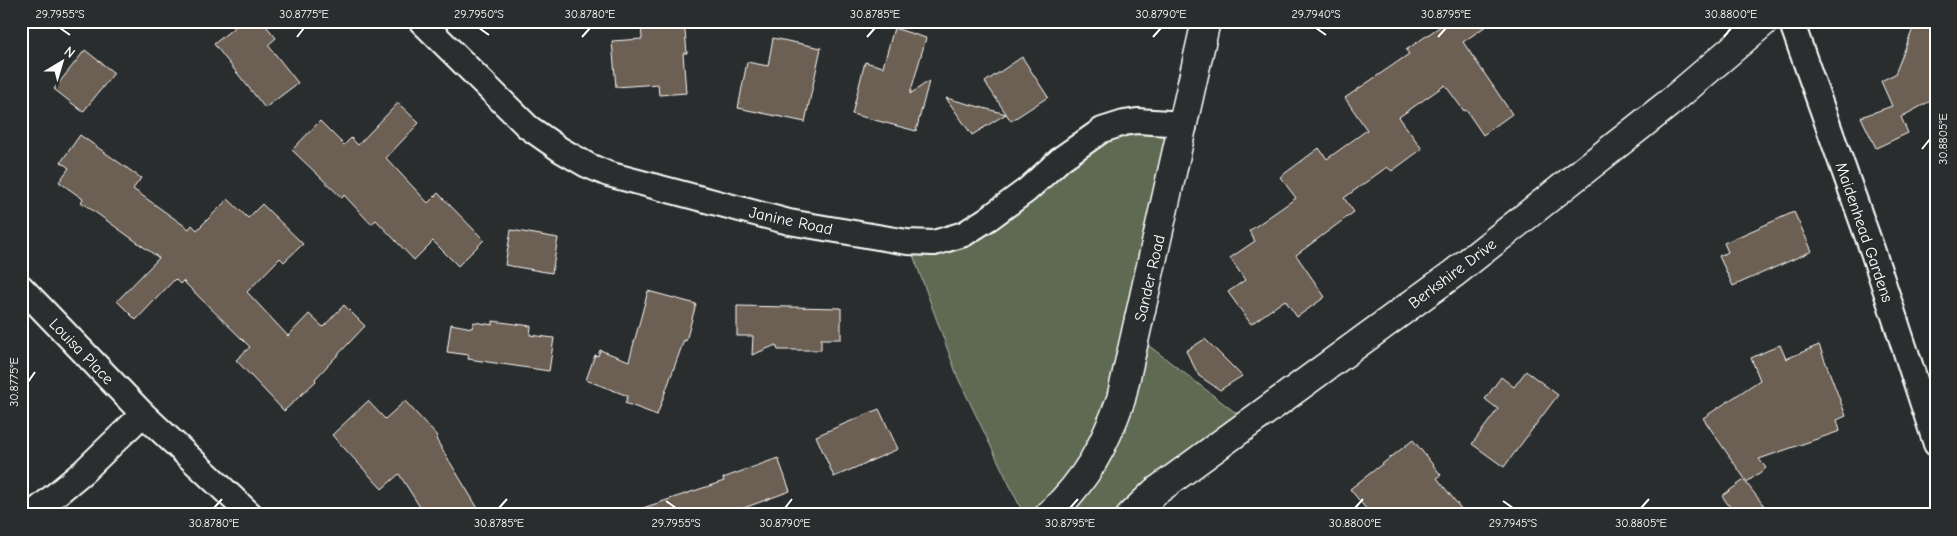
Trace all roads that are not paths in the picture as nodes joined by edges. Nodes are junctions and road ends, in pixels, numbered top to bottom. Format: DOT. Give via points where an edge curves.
graph roads {
  1 [pos="421,21"];
  2 [pos="1206,21"];
  3 [pos="1765,21"];
  4 [pos="1791,21"];
  5 [pos="1184,127"];
  6 [pos="21,287"];
  7 [pos="143,414"];
  8 [pos="1936,444"];
  9 [pos="31,515"];
  10 [pos="251,515"];
  11 [pos="1049,515"];
  12 [pos="1130,515"];
  1 -- 5 [label="street, Janine Road" via="528,127 586,165 608,174 789,222 907,242 934,243 964,234 1027,190 1062,158 1102,130 1137,121"];
  2 -- 5 [label="street, Sander Road"];
  3 -- 12 [label="street, Berkshire Drive" via="1668,104 1453,274 1155,492"];
  4 -- 8 [label="street, Maidenhead Gardens" via="1873,252"];
  5 -- 11 [label="street, Sander Road" via="1118,407 1103,446 1090,468 1071,494"];
  6 -- 7 [label="street, Louisa Place"];
  7 -- 9 [label="street" via="83,472"];
  7 -- 10 [label="street, Louisa Place"];
}
